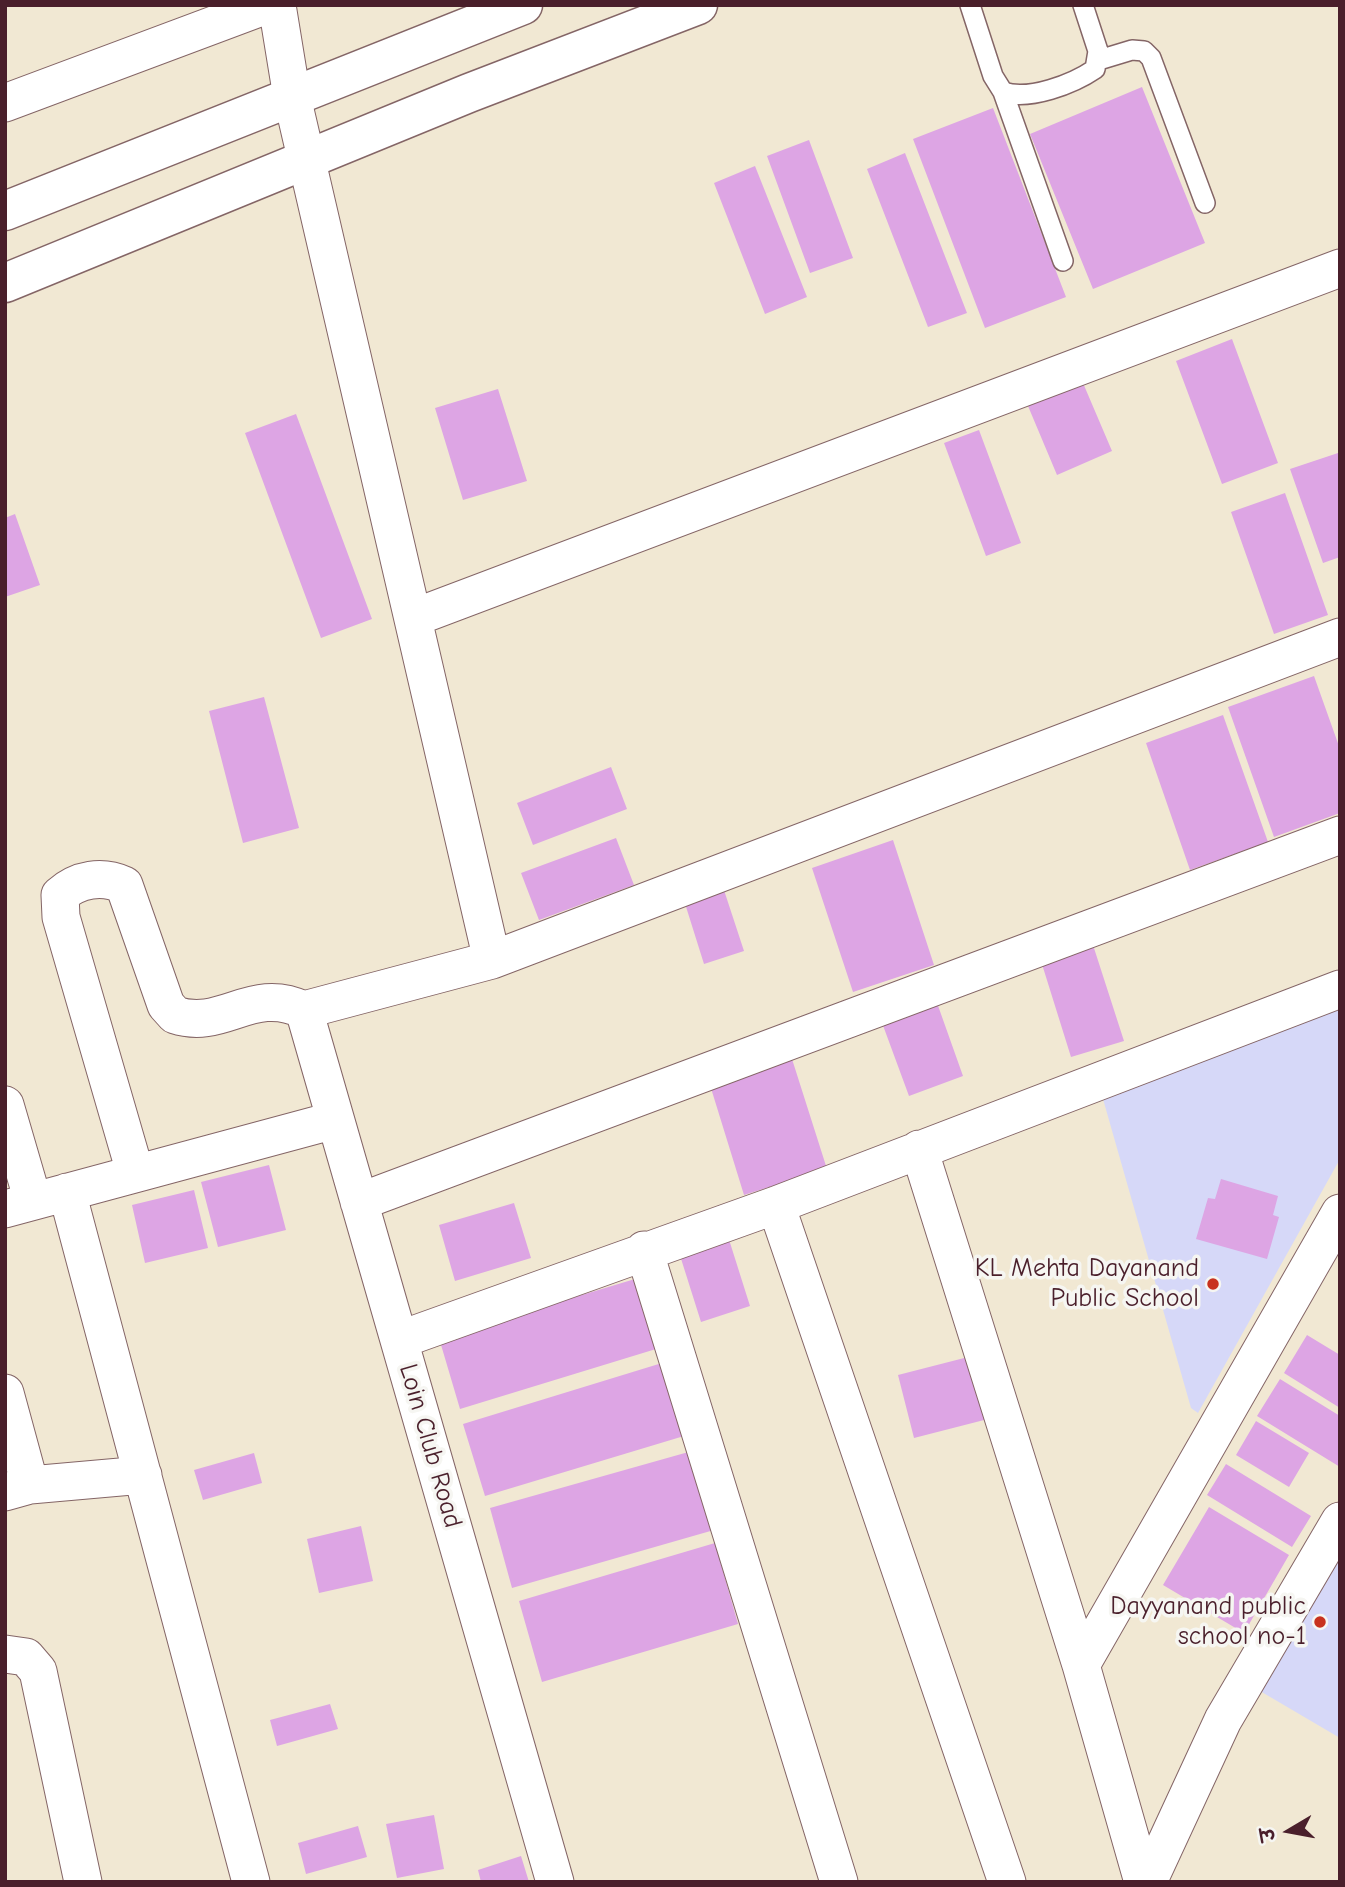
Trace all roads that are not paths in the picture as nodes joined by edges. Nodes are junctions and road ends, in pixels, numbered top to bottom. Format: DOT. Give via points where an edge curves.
graph roads {
  1 [pos="267,5"];
  2 [pos="277,5"];
  3 [pos="523,5"];
  4 [pos="698,5"];
  5 [pos="970,5"];
  6 [pos="1083,5"];
  7 [pos="1099,60"];
  8 [pos="1003,92"];
  9 [pos="292,97"];
  10 [pos="5,103"];
  11 [pos="306,160"];
  12 [pos="1205,203"];
  13 [pos="5,211"];
  14 [pos="1063,261"];
  15 [pos="1340,268"];
  16 [pos="5,283"];
  17 [pos="413,618"];
  18 [pos="1340,637"];
  19 [pos="1340,835"];
  20 [pos="492,960"];
  21 [pos="1340,989"];
  22 [pos="304,1010"];
  23 [pos="5,1105"];
  24 [pos="335,1120"];
  25 [pos="919,1149"];
  26 [pos="135,1172"];
  27 [pos="35,1201"];
  28 [pos="359,1202"];
  29 [pos="776,1205"];
  30 [pos="1340,1213"];
  31 [pos="644,1250"];
  32 [pos="399,1340"];
  33 [pos="5,1393"];
  34 [pos="144,1475"];
  35 [pos="18,1488"];
  36 [pos="1340,1521"];
  37 [pos="5,1654"];
  38 [pos="1081,1665"];
  39 [pos="83,1882"];
  40 [pos="251,1882"];
  41 [pos="555,1882"];
  42 [pos="839,1882"];
  43 [pos="1007,1882"];
  44 [pos="1146,1882"];
  1 -- 10 [label="street"];
  2 -- 9 [label="street"];
  3 -- 9 [label="street"];
  4 -- 11 [label="street"];
  5 -- 8 [label="lane" via="993,76"];
  6 -- 7 [label="lane"];
  7 -- 8 [label="lane" via="1087,75 1034,93 1014,96"];
  7 -- 12 [label="lane" via="1132,50 1144,51 1151,58"];
  8 -- 14 [label="lane"];
  9 -- 11 [label="street"];
  9 -- 13 [label="street"];
  11 -- 16 [label="street"];
  11 -- 17 [label="street"];
  15 -- 17 [label="street"];
  17 -- 20 [label="street"];
  18 -- 20 [label="street"];
  19 -- 28 [label="street"];
  20 -- 22 [label="street"];
  21 -- 25 [label="street"];
  22 -- 24 [label="street, Loin Club Road"];
  22 -- 26 [label="street" via="275,1001 204,1019 175,1015 166,1005 124,885 99,878 76,884 60,895 61,917"];
  23 -- 27 [label="street"];
  24 -- 26 [label="street"];
  24 -- 28 [label="street, Loin Club Road"];
  25 -- 29 [label="street"];
  25 -- 38 [label="street"];
  26 -- 27 [label="street"];
  27 -- 34 [label="street"];
  28 -- 32 [label="street, Loin Club Road"];
  29 -- 31 [label="street"];
  29 -- 43 [label="street"];
  30 -- 38 [label="street"];
  31 -- 32 [label="street"];
  31 -- 42 [label="street"];
  32 -- 41 [label="street, Loin Club Road"];
  33 -- 35 [label="street"];
  34 -- 35 [label="street"];
  34 -- 40 [label="street"];
  36 -- 44 [label="street" via="1223,1720"];
  37 -- 39 [label="street" via="26,1657 38,1671"];
  38 -- 44 [label="street"];
}
